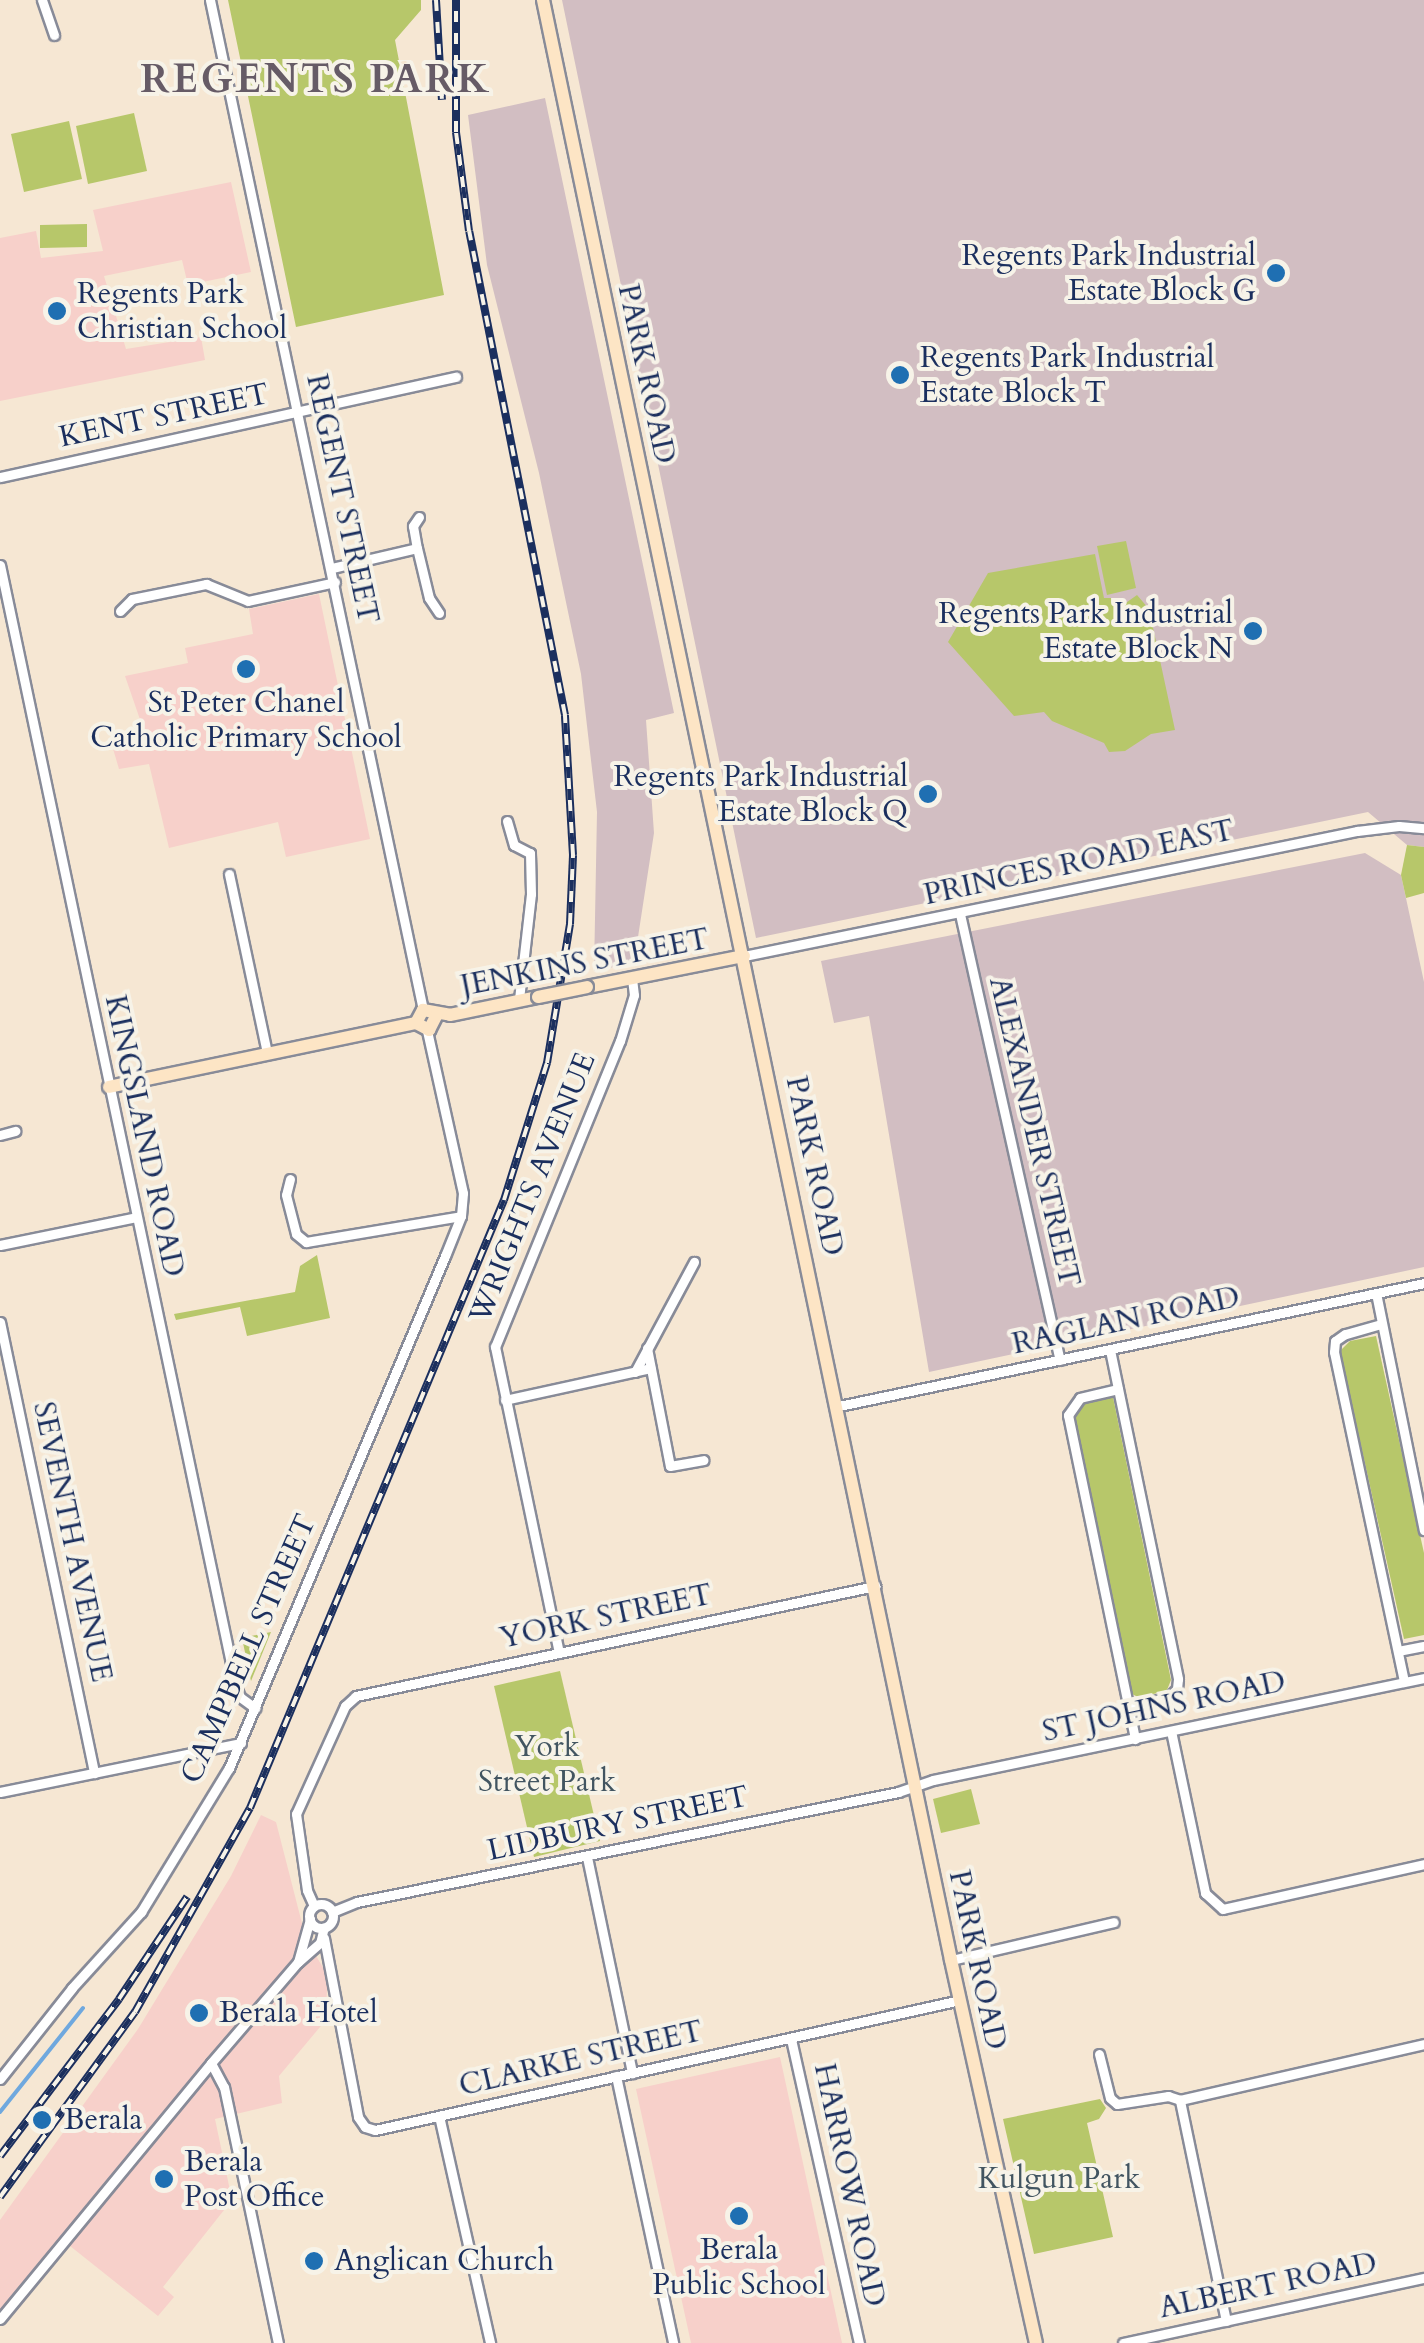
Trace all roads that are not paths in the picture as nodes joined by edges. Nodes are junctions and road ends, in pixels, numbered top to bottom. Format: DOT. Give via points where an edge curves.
graph roads {
  1 [pos="42,0"];
  2 [pos="210,0"];
  3 [pos="543,0"];
  4 [pos="54,35"];
  5 [pos="456,377"];
  6 [pos="296,412"];
  7 [pos="0,478"];
  8 [pos="419,517"];
  9 [pos="417,548"];
  10 [pos="0,565"];
  11 [pos="332,568"];
  12 [pos="335,582"];
  13 [pos="120,611"];
  14 [pos="439,613"];
  15 [pos="507,821"];
  16 [pos="1424,828"];
  17 [pos="229,874"];
  18 [pos="960,914"];
  19 [pos="744,956"];
  20 [pos="632,978"];
  21 [pos="519,1000"];
  22 [pos="426,1020"];
  23 [pos="267,1053"];
  24 [pos="109,1088"];
  25 [pos="15,1131"];
  26 [pos="0,1135"];
  27 [pos="290,1179"];
  28 [pos="462,1193"];
  29 [pos="460,1216"];
  30 [pos="136,1217"];
  31 [pos="0,1245"];
  32 [pos="694,1262"];
  33 [pos="1424,1283"];
  34 [pos="1376,1293"];
  35 [pos="0,1322"];
  36 [pos="1381,1324"];
  37 [pos="647,1348"];
  38 [pos="1110,1350"];
  39 [pos="1060,1360"];
  40 [pos="651,1368"];
  41 [pos="634,1372"];
  42 [pos="1118,1389"];
  43 [pos="505,1400"];
  44 [pos="839,1406"];
  45 [pos="703,1460"];
  46 [pos="1424,1530"];
  47 [pos="875,1586"];
  48 [pos="1424,1646"];
  49 [pos="1398,1652"];
  50 [pos="560,1653"];
  51 [pos="1424,1678"];
  52 [pos="1404,1682"];
  53 [pos="1129,1706"];
  54 [pos="255,1708"];
  55 [pos="1171,1730"];
  56 [pos="1134,1739"];
  57 [pos="241,1743"];
  58 [pos="94,1773"];
  59 [pos="915,1786"];
  60 [pos="0,1792"];
  61 [pos="586,1857"];
  62 [pos="1424,1864"];
  63 [pos="314,1906"];
  64 [pos="332,1912"];
  65 [pos="310,1919"];
  66 [pos="1114,1922"];
  67 [pos="324,1932"];
  68 [pos="302,1960"];
  69 [pos="952,1960"];
  70 [pos="328,1976"];
  71 [pos="960,2000"];
  72 [pos="791,2038"];
  73 [pos="1424,2044"];
  74 [pos="1099,2054"];
  75 [pos="211,2063"];
  76 [pos="632,2072"];
  77 [pos="616,2076"];
  78 [pos="0,2079"];
  79 [pos="1180,2100"];
  80 [pos="439,2116"];
  81 [pos="1424,2278"];
  82 [pos="0,2319"];
  83 [pos="1226,2322"];
  84 [pos="1171,2338"];
  85 [pos="278,2343"];
  86 [pos="490,2343"];
  87 [pos="673,2343"];
  88 [pos="859,2343"];
  89 [pos="1036,2343"];
  90 [pos="1123,2343"];
  1 -- 4 [label="street"];
  2 -- 6 [label="street, REGENT STREET"];
  3 -- 19 [label="main road, PARK ROAD"];
  5 -- 6 [label="street, KENT STREET"];
  6 -- 7 [label="street, KENT STREET"];
  6 -- 11 [label="street, REGENT STREET"];
  8 -- 9 [label="street" via="413,526"];
  9 -- 11 [label="street"];
  9 -- 14 [label="street"];
  10 -- 24 [label="street, KINGSLAND ROAD"];
  11 -- 12 [label="street, REGENT STREET"];
  12 -- 13 [label="street" via="248,601 206,584 132,599"];
  12 -- 22 [label="street, REGENT STREET"];
  15 -- 21 [label="street" via="514,845 530,853"];
  16 -- 18 [label="street, PRINCES ROAD EAST" via="1357,831"];
  17 -- 23 [label="street"];
  18 -- 19 [label="street, PRINCES ROAD EAST"];
  18 -- 39 [label="street, ALEXANDER STREET"];
  19 -- 20 [label="main road, JENKINS STREET"];
  19 -- 44 [label="main road, PARK ROAD"];
  20 -- 21 [label="main road, JENKINS STREET, bridge"];
  20 -- 43 [label="street, WRIGHTS AVENUE" via="634,995 620,1041 496,1340"];
  21 -- 22 [label="main road, JENKINS STREET"];
  22 -- 23 [label="main road, JENKINS STREET"];
  22 -- 28 [label="street, REGENT STREET"];
  23 -- 24 [label="main road, JENKINS STREET"];
  24 -- 30 [label="street, KINGSLAND ROAD"];
  25 -- 26 [label="street"];
  27 -- 29 [label="street" via="286,1195 296,1234 306,1242"];
  28 -- 29 [label="street, CAMPBELL STREET"];
  29 -- 54 [label="street, CAMPBELL STREET"];
  30 -- 31 [label="street"];
  30 -- 54 [label="street, KINGSLAND ROAD" via="236,1686"];
  32 -- 37 [label="street"];
  33 -- 34 [label="street, RAGLAN ROAD"];
  34 -- 36 [label="street"];
  34 -- 38 [label="street, RAGLAN ROAD"];
  35 -- 58 [label="street, SEVENTH AVENUE"];
  36 -- 46 [label="street"];
  36 -- 49 [label="street" via="1346,1334 1334,1352"];
  37 -- 40 [label="street"];
  37 -- 41 [label="street"];
  38 -- 39 [label="street, RAGLAN ROAD"];
  38 -- 42 [label="street"];
  39 -- 44 [label="street, RAGLAN ROAD"];
  40 -- 41 [label="street"];
  40 -- 45 [label="street" via="670,1466"];
  41 -- 43 [label="street"];
  42 -- 53 [label="street" via="1080,1398 1068,1415"];
  42 -- 53 [label="street" via="1178,1679 1169,1697"];
  43 -- 50 [label="street, WRIGHTS AVENUE"];
  44 -- 47 [label="main road, PARK ROAD"];
  47 -- 50 [label="street, YORK STREET"];
  47 -- 59 [label="main road, PARK ROAD"];
  48 -- 49 [label="street"];
  49 -- 52 [label="street"];
  50 -- 63 [label="street, YORK STREET" via="349,1700 296,1814"];
  51 -- 52 [label="street, ST JOHNS ROAD"];
  52 -- 55 [label="street, ST JOHNS ROAD"];
  53 -- 56 [label="street"];
  54 -- 57 [label="street, CAMPBELL STREET"];
  55 -- 56 [label="street, ST JOHNS ROAD"];
  55 -- 62 [label="street" via="1204,1893 1223,1909"];
  56 -- 59 [label="street, ST JOHNS ROAD"];
  57 -- 58 [label="street"];
  57 -- 78 [label="street, CAMPBELL STREET" via="148,1902"];
  58 -- 60 [label="street"];
  59 -- 61 [label="street, LIDBURY STREET"];
  59 -- 69 [label="main road, PARK ROAD"];
  61 -- 64 [label="street, LIDBURY STREET"];
  61 -- 76 [label="street"];
  63 -- 64 [label="street" via="324,1904"];
  63 -- 65 [label="street"];
  64 -- 67 [label="street"];
  65 -- 67 [label="street"];
  65 -- 68 [label="street"];
  66 -- 69 [label="street"];
  67 -- 68 [label="street"];
  67 -- 70 [label="street, CLARKE STREET"];
  68 -- 70 [label="street" via="317,1960"];
  68 -- 75 [label="street"];
  69 -- 71 [label="main road, PARK ROAD"];
  70 -- 80 [label="street, CLARKE STREET" via="360,2123 375,2130"];
  71 -- 72 [label="street, CLARKE STREET"];
  71 -- 89 [label="main road, PARK ROAD"];
  72 -- 76 [label="street, CLARKE STREET"];
  72 -- 88 [label="street, HARROW ROAD"];
  73 -- 79 [label="street"];
  74 -- 79 [label="street" via="1117,2104"];
  75 -- 82 [label="street"];
  75 -- 85 [label="street" via="224,2087"];
  76 -- 77 [label="street, CLARKE STREET"];
  77 -- 80 [label="street, CLARKE STREET"];
  77 -- 87 [label="street"];
  79 -- 83 [label="street"];
  80 -- 86 [label="street"];
  81 -- 83 [label="street, ALBERT ROAD"];
  83 -- 84 [label="street, ALBERT ROAD"];
  84 -- 90 [label="street, ALBERT ROAD"];
}
